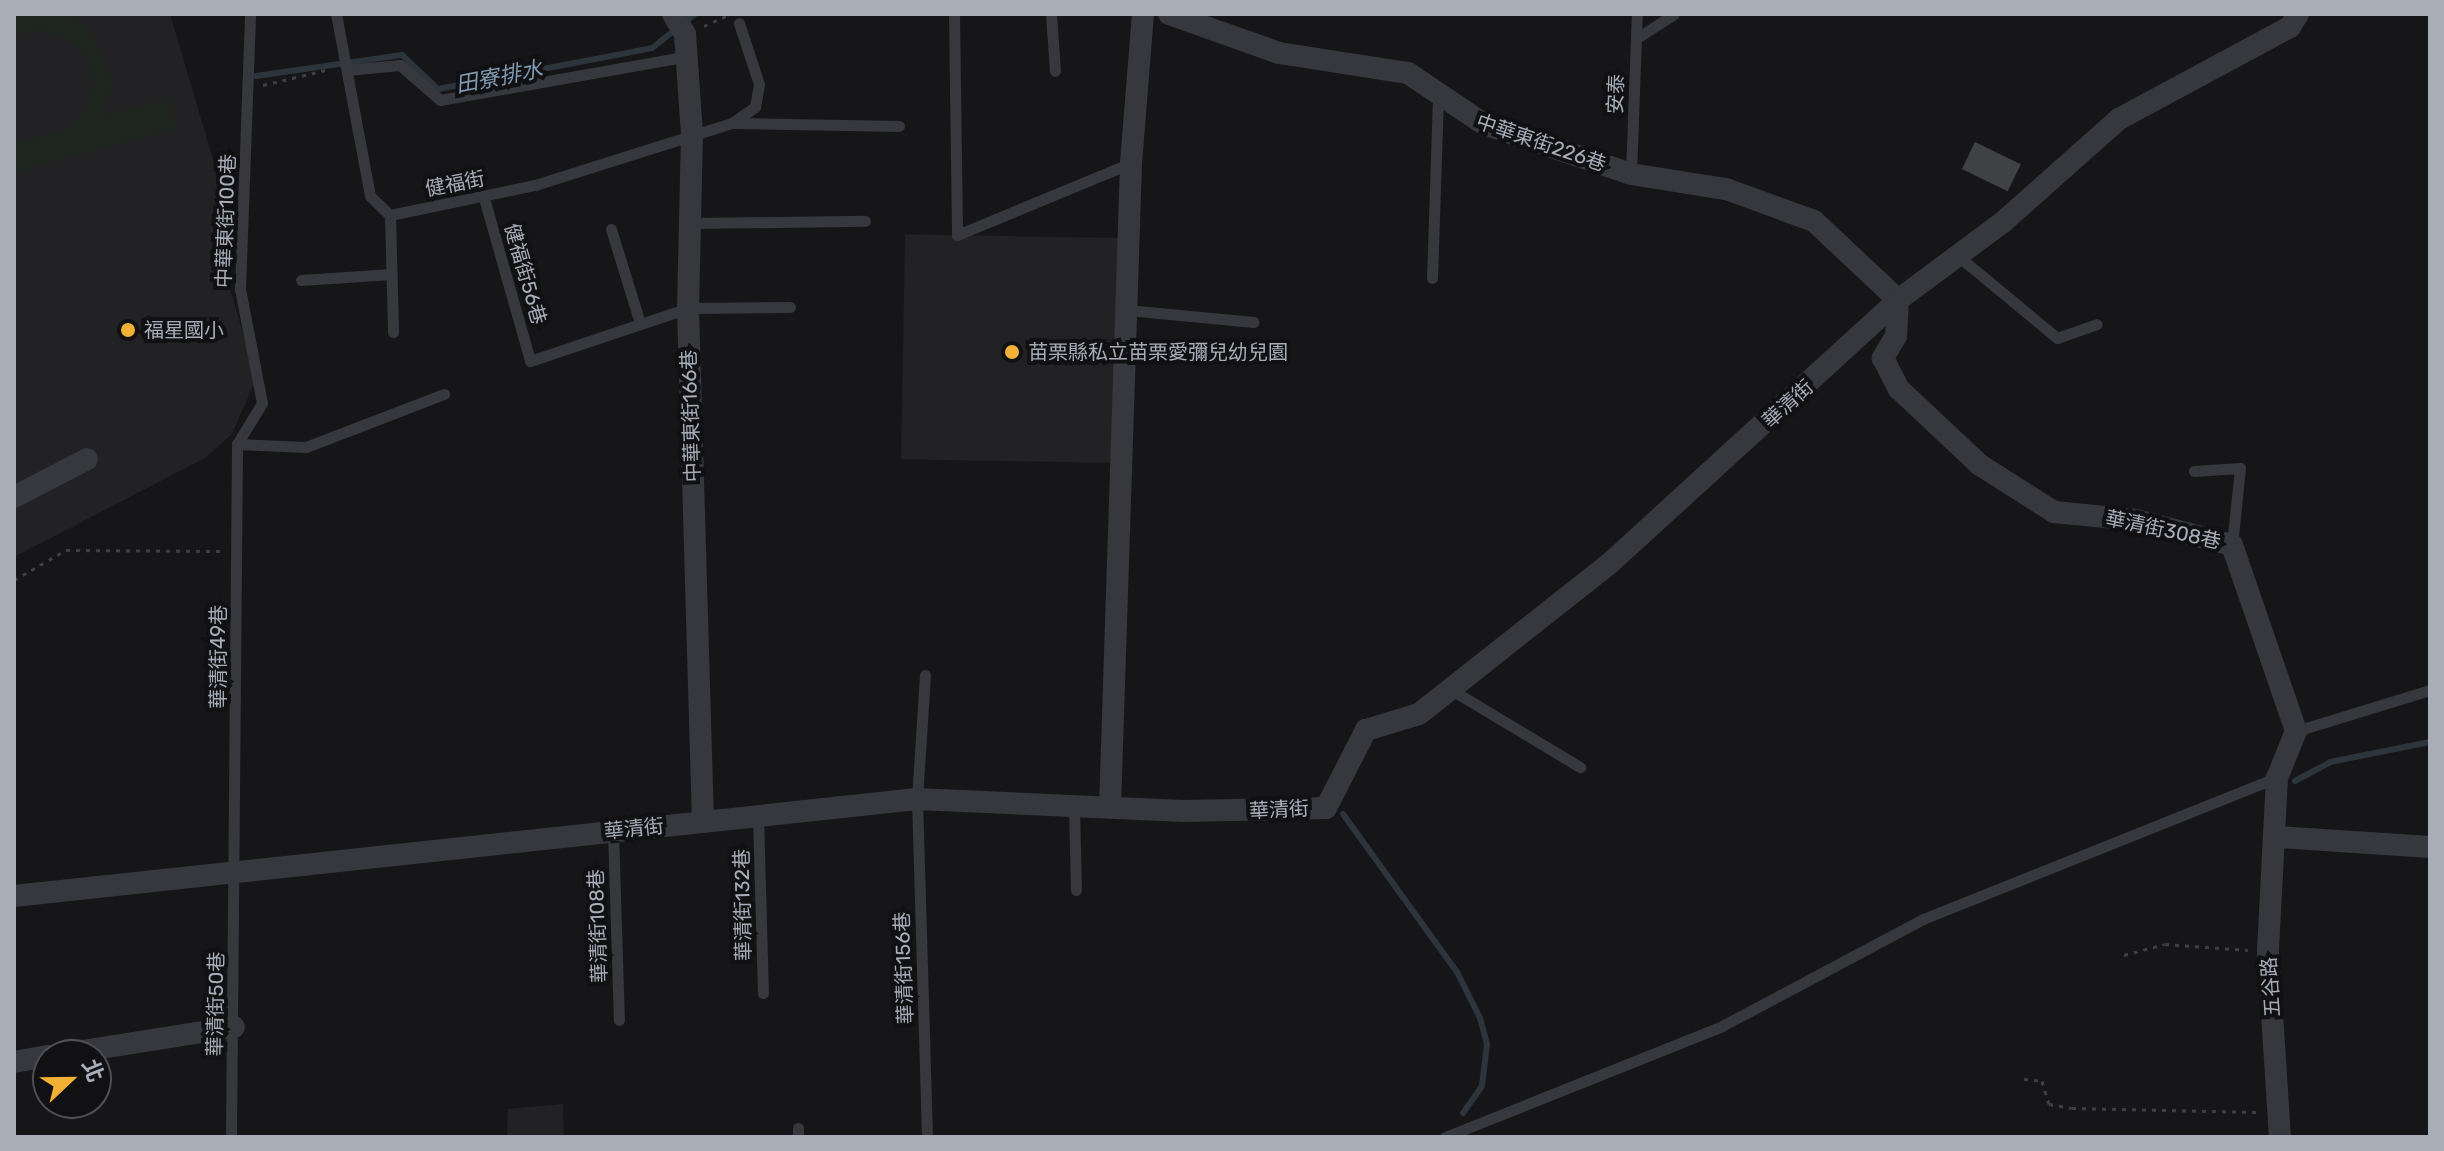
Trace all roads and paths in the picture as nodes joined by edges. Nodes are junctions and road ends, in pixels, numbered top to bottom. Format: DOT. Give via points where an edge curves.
graph roads {
  1 [pos="250,14"];
  2 [pos="336,14"];
  3 [pos="729,14"];
  4 [pos="954,14"];
  5 [pos="1051,14"];
  6 [pos="1143,14"];
  7 [pos="1169,14"];
  8 [pos="1637,14"];
  9 [pos="1674,14"];
  10 [pos="2298,14"];
  11 [pos="679,21"];
  12 [pos="739,23"];
  13 [pos="1637,38"];
  14 [pos="684,57"];
  15 [pos="346,69"];
  16 [pos="1055,71"];
  17 [pos="248,89"];
  18 [pos="1438,96"];
  19 [pos="732,123"];
  20 [pos="899,126"];
  21 [pos="692,133"];
  22 [pos="1131,163"];
  23 [pos="1631,174"];
  24 [pos="484,198"];
  25 [pos="390,215"];
  26 [pos="865,221"];
  27 [pos="691,223"];
  28 [pos="611,229"];
  29 [pos="1958,256"];
  30 [pos="392,274"];
  31 [pos="1432,278"];
  32 [pos="301,280"];
  33 [pos="1898,300"];
  34 [pos="790,307"];
  35 [pos="688,308"];
  36 [pos="1127,310"];
  37 [pos="1253,322"];
  38 [pos="640,323"];
  39 [pos="2097,324"];
  40 [pos="393,332"];
  41 [pos="444,394"];
  42 [pos="237,444"];
  43 [pos="87,459"];
  44 [pos="2194,471"];
  45 [pos="14,497"];
  46 [pos="2232,545"];
  47 [pos="236,551"];
  48 [pos="14,580"];
  49 [pos="925,675"];
  50 [pos="1450,689"];
  51 [pos="2430,690"];
  52 [pos="2296,731"];
  53 [pos="1580,767"];
  54 [pos="2277,778"];
  55 [pos="917,799"];
  56 [pos="1110,807"];
  57 [pos="1074,808"];
  58 [pos="758,816"];
  59 [pos="703,822"];
  60 [pos="613,831"];
  61 [pos="2278,837"];
  62 [pos="2430,847"];
  63 [pos="234,871"];
  64 [pos="1076,890"];
  65 [pos="14,896"];
  66 [pos="2268,952"];
  67 [pos="2124,955"];
  68 [pos="763,993"];
  69 [pos="619,1020"];
  70 [pos="234,1027"];
  71 [pos="112,1046"];
  72 [pos="2024,1079"];
  73 [pos="2278,1114"];
  74 [pos="231,1137"];
  75 [pos="927,1137"];
  76 [pos="1445,1137"];
  77 [pos="2280,1137"];
  1 -- 17 [label="lane, 中華東街100巷"];
  2 -- 15 [label="lane"];
  3 -- 11 [label="path"];
  4 -- 22 [label="lane" via="957,235"];
  5 -- 16 [label="lane"];
  6 -- 22 [label="street"];
  7 -- 18 [label="street, 中華東街226巷" via="1279,53 1408,73"];
  8 -- 13 [label="lane, 安泰"];
  9 -- 13 [label="lane"];
  10 -- 29 [label="street, 華清街" via="2290,27 2119,119"];
  11 -- 14 [label="street, 中華東街166巷"];
  12 -- 19 [label="lane" via="759,84 755,107"];
  13 -- 23 [label="lane, 安泰"];
  14 -- 15 [label="lane" via="440,100 400,65"];
  14 -- 21 [label="street, 中華東街166巷"];
  15 -- 17 [label="path"];
  15 -- 25 [label="lane" via="370,196"];
  17 -- 42 [label="lane, 中華東街100巷" via="240,289 262,403"];
  18 -- 23 [label="street, 中華東街226巷" via="1484,124"];
  18 -- 31 [label="lane"];
  19 -- 20 [label="lane, 健福街"];
  19 -- 21 [label="lane, 健福街"];
  21 -- 24 [label="lane, 健福街"];
  21 -- 27 [label="street, 中華東街166巷"];
  22 -- 36 [label="street"];
  23 -- 33 [label="street, 中華東街226巷" via="1726,189 1814,221"];
  24 -- 25 [label="lane, 健福街"];
  24 -- 38 [label="lane, 健福街56巷" via="530,361"];
  25 -- 30 [label="lane"];
  26 -- 27 [label="lane"];
  27 -- 35 [label="street, 中華東街166巷"];
  28 -- 38 [label="lane"];
  29 -- 33 [label="street, 華清街"];
  29 -- 39 [label="lane" via="2057,338"];
  30 -- 32 [label="lane"];
  30 -- 40 [label="lane"];
  33 -- 46 [label="street, 華清街308巷" via="1896,336 1883,358 1899,389 1980,465 2054,512 2136,520"];
  33 -- 50 [label="street, 華清街" via="1608,565"];
  34 -- 35 [label="lane"];
  35 -- 38 [label="lane"];
  35 -- 59 [label="street, 中華東街166巷"];
  36 -- 37 [label="lane"];
  36 -- 56 [label="street"];
  41 -- 42 [label="lane" via="306,447"];
  42 -- 47 [label="lane, 華清街49巷"];
  43 -- 45 [label="street"];
  44 -- 46 [label="lane" via="2240,468"];
  46 -- 52 [label="street"];
  47 -- 48 [label="path" via="66,550"];
  47 -- 63 [label="lane, 華清街49巷"];
  49 -- 55 [label="lane, 華清街156巷"];
  50 -- 53 [label="lane"];
  50 -- 56 [label="street, 華清街" via="1419,714 1366,730 1326,808"];
  51 -- 52 [label="lane"];
  52 -- 54 [label="street"];
  54 -- 61 [label="street, 五谷路"];
  54 -- 76 [label="lane" via="1923,919 1722,1026"];
  55 -- 57 [label="street, 華清街"];
  55 -- 58 [label="street, 華清街"];
  55 -- 75 [label="lane, 華清街156巷"];
  56 -- 57 [label="street, 華清街"];
  57 -- 64 [label="lane"];
  58 -- 59 [label="street, 華清街"];
  58 -- 68 [label="lane, 華清街132巷"];
  59 -- 60 [label="street, 華清街"];
  60 -- 63 [label="street, 華清街"];
  60 -- 69 [label="lane, 華清街108巷"];
  61 -- 62 [label="street"];
  61 -- 66 [label="street, 五谷路"];
  63 -- 65 [label="street, 華清街"];
  63 -- 70 [label="lane, 華清街50巷"];
  66 -- 67 [label="path" via="2165,944"];
  66 -- 73 [label="street, 五谷路"];
  70 -- 71 [label="street"];
  70 -- 74 [label="lane, 華清街50巷"];
  72 -- 73 [label="path" via="2042,1081 2049,1104 2061,1106"];
  73 -- 77 [label="street, 五谷路"];
}
